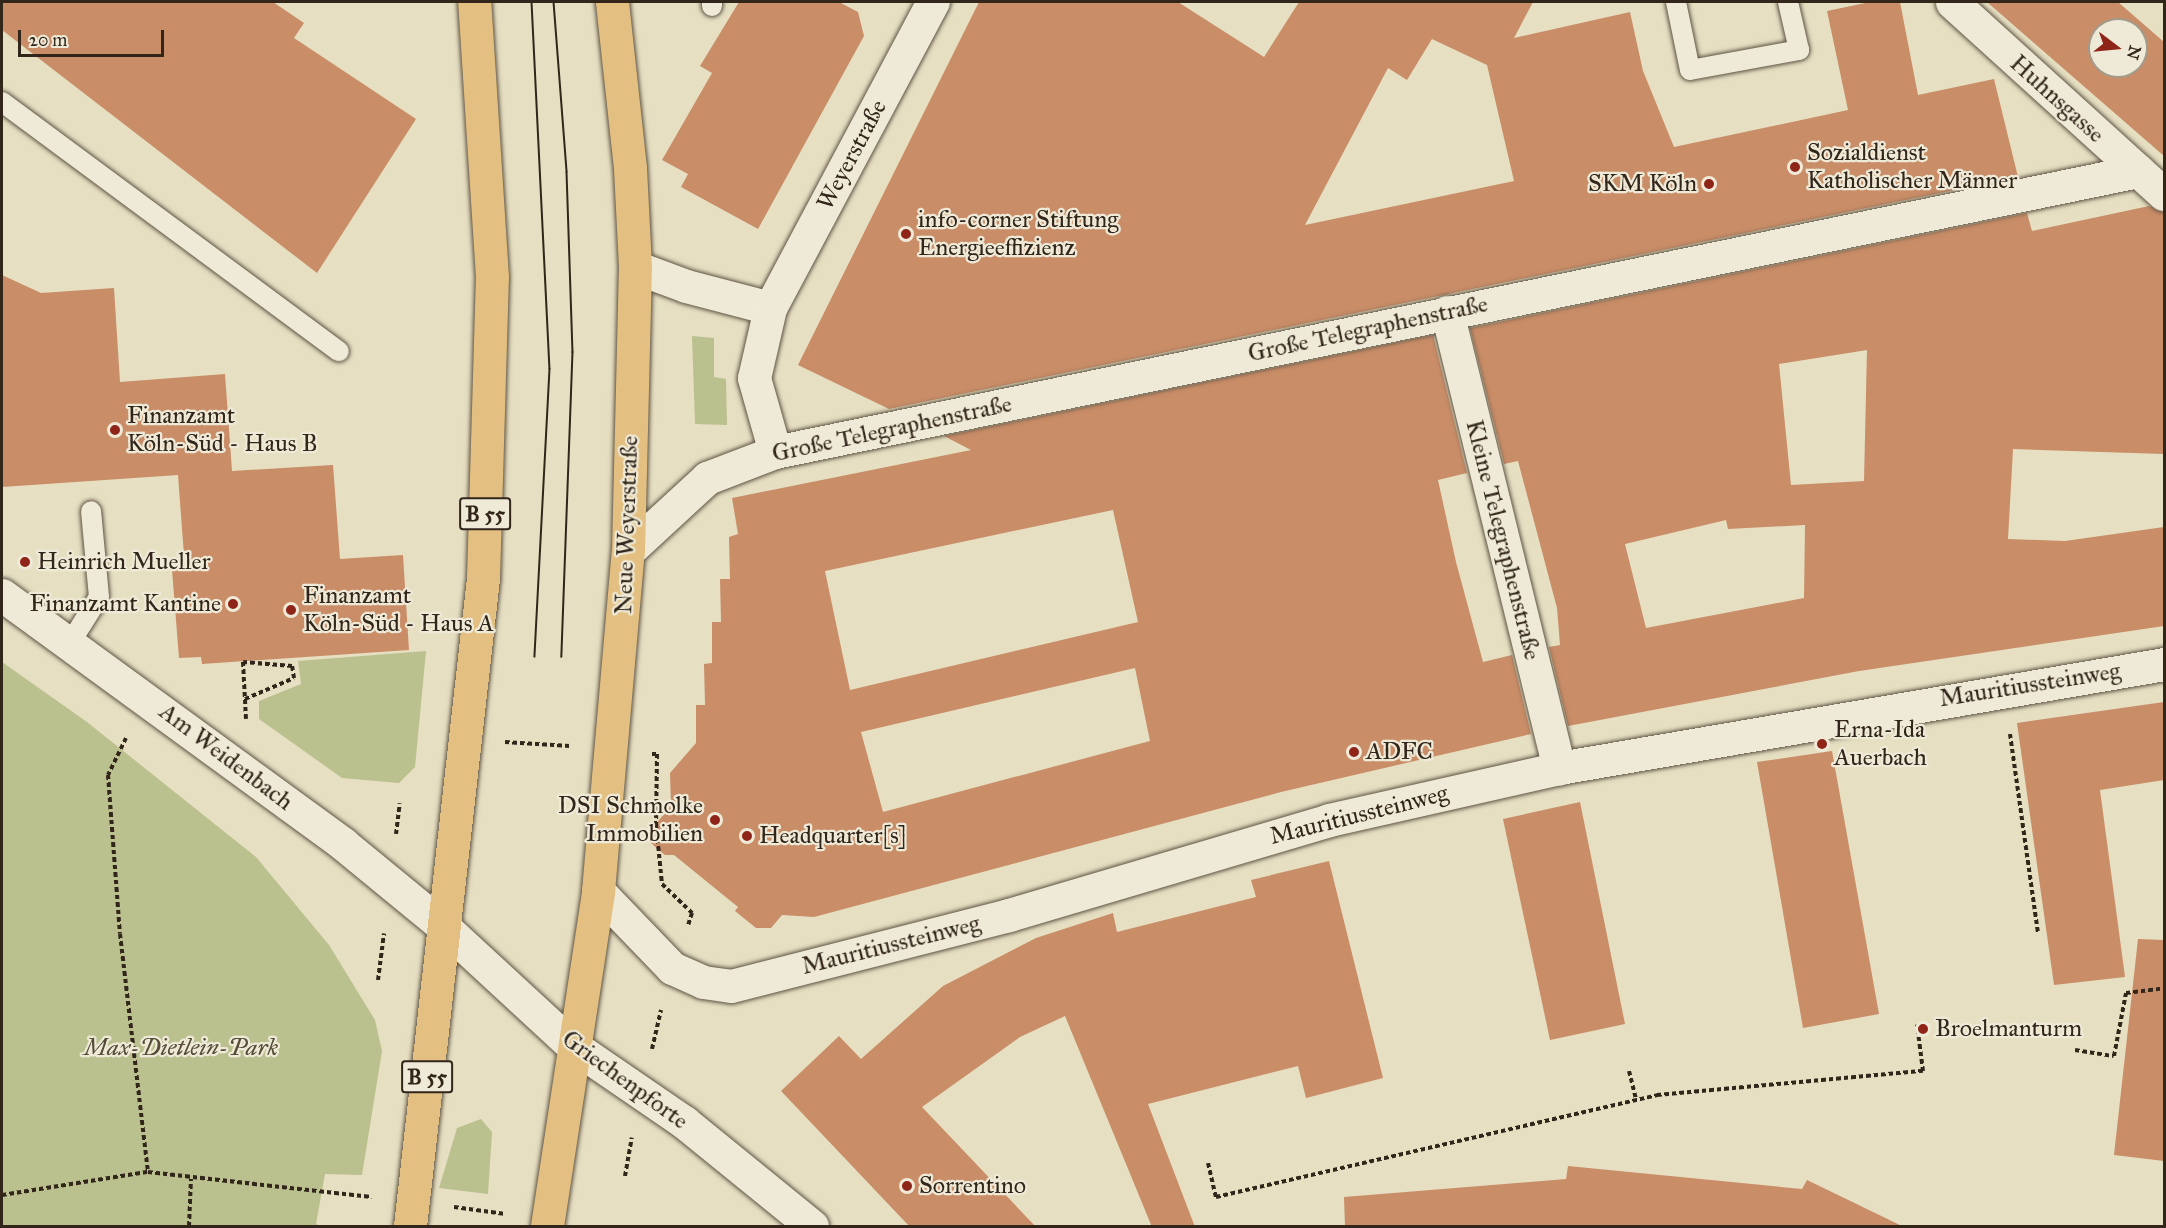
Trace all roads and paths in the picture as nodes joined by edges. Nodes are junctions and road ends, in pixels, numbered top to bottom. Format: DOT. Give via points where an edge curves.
graph roads {
  1 [pos="474,2"];
  2 [pos="612,2"];
  3 [pos="1676,2"];
  4 [pos="1788,2"];
  5 [pos="1952,2"];
  6 [pos="924,5"];
  7 [pos="2,102"];
  8 [pos="2138,171"];
  9 [pos="2164,194"];
  10 [pos="634,267"];
  11 [pos="770,308"];
  12 [pos="1447,312"];
  13 [pos="339,351"];
  14 [pos="775,452"];
  15 [pos="91,511"];
  16 [pos="628,551"];
  17 [pos="2,596"];
  18 [pos="70,643"];
  19 [pos="2164,664"];
  20 [pos="2004,688"];
  21 [pos="245,690"];
  22 [pos="146,697"];
  23 [pos="245,699"];
  24 [pos="503,742"];
  25 [pos="578,747"];
  26 [pos="649,754"];
  27 [pos="1559,768"];
  28 [pos="598,891"];
  29 [pos="385,926"];
  30 [pos="444,927"];
  31 [pos="686,930"];
  32 [pos="2038,933"];
  33 [pos="378,980"];
  34 [pos="2164,988"];
  35 [pos="664,999"];
  36 [pos="1917,1024"];
  37 [pos="573,1046"];
  38 [pos="2075,1050"];
  39 [pos="650,1057"];
  40 [pos="1629,1071"];
  41 [pos="1636,1099"];
  42 [pos="633,1134"];
  43 [pos="1208,1163"];
  44 [pos="148,1172"];
  45 [pos="625,1176"];
  46 [pos="191,1179"];
  47 [pos="2,1195"];
  48 [pos="378,1198"];
  49 [pos="447,1206"];
  50 [pos="486,1211"];
  51 [pos="189,1227"];
  52 [pos="410,1227"];
  53 [pos="547,1227"];
  54 [pos="812,1227"];
  1 -- 30 [label="main road, B 55" via="492,277 488,428 483,578"];
  2 -- 10 [label="main road, Neue Weyerstraße" via="630,168"];
  3 -- 4 [label="lane" via="1690,70 1799,50"];
  5 -- 8 [label="street, Huhnsgasse"];
  6 -- 11 [label="street, Weyerstraße"];
  7 -- 13 [label="lane"];
  8 -- 9 [label="street, Huhnsgasse"];
  8 -- 12 [label="street, Große Telegraphenstraße"];
  10 -- 11 [label="street" via="686,286"];
  10 -- 16 [label="main road, Neue Weyerstraße"];
  11 -- 14 [label="street, Weyerstraße" via="754,378"];
  12 -- 14 [label="street, Große Telegraphenstraße"];
  12 -- 27 [label="street, Kleine Telegraphenstraße"];
  14 -- 16 [label="street, Große Telegraphenstraße" via="707,478"];
  15 -- 18 [label="lane" via="99,597"];
  16 -- 28 [label="main road, Neue Weyerstraße"];
  17 -- 18 [label="street, Am Weidenbach"];
  18 -- 22 [label="street, Am Weidenbach"];
  19 -- 20 [label="street, Mauritiussteinweg"];
  20 -- 27 [label="street, Mauritiussteinweg"];
  20 -- 32 [label="path"];
  21 -- 23 [label="path" via="243,662 292,666 294,678"];
  22 -- 30 [label="street, Am Weidenbach" via="343,844"];
  22 -- 44 [label="path" via="108,775 120,934"];
  24 -- 25 [label="path"];
  26 -- 31 [label="path" via="657,754 656,824 662,884 692,913"];
  27 -- 28 [label="street, Mauritiussteinweg" via="1329,820 1009,915 731,986 703,982 672,968"];
  28 -- 37 [label="main road, Neue Weyerstraße"];
  29 -- 33 [label="path"];
  30 -- 37 [label="street, Griechenpforte"];
  30 -- 52 [label="main road, B 55"];
  34 -- 38 [label="path" via="2126,993 2114,1056"];
  35 -- 39 [label="path"];
  36 -- 41 [label="path" via="1923,1071"];
  37 -- 53 [label="main road, Neue Weyerstraße"];
  37 -- 54 [label="street, Griechenpforte" via="684,1122"];
  40 -- 41 [label="path"];
  41 -- 43 [label="path" via="1216,1197"];
  42 -- 45 [label="path"];
  44 -- 46 [label="path"];
  44 -- 47 [label="path"];
  46 -- 48 [label="path"];
  46 -- 51 [label="path"];
  49 -- 50 [label="path"];
}
